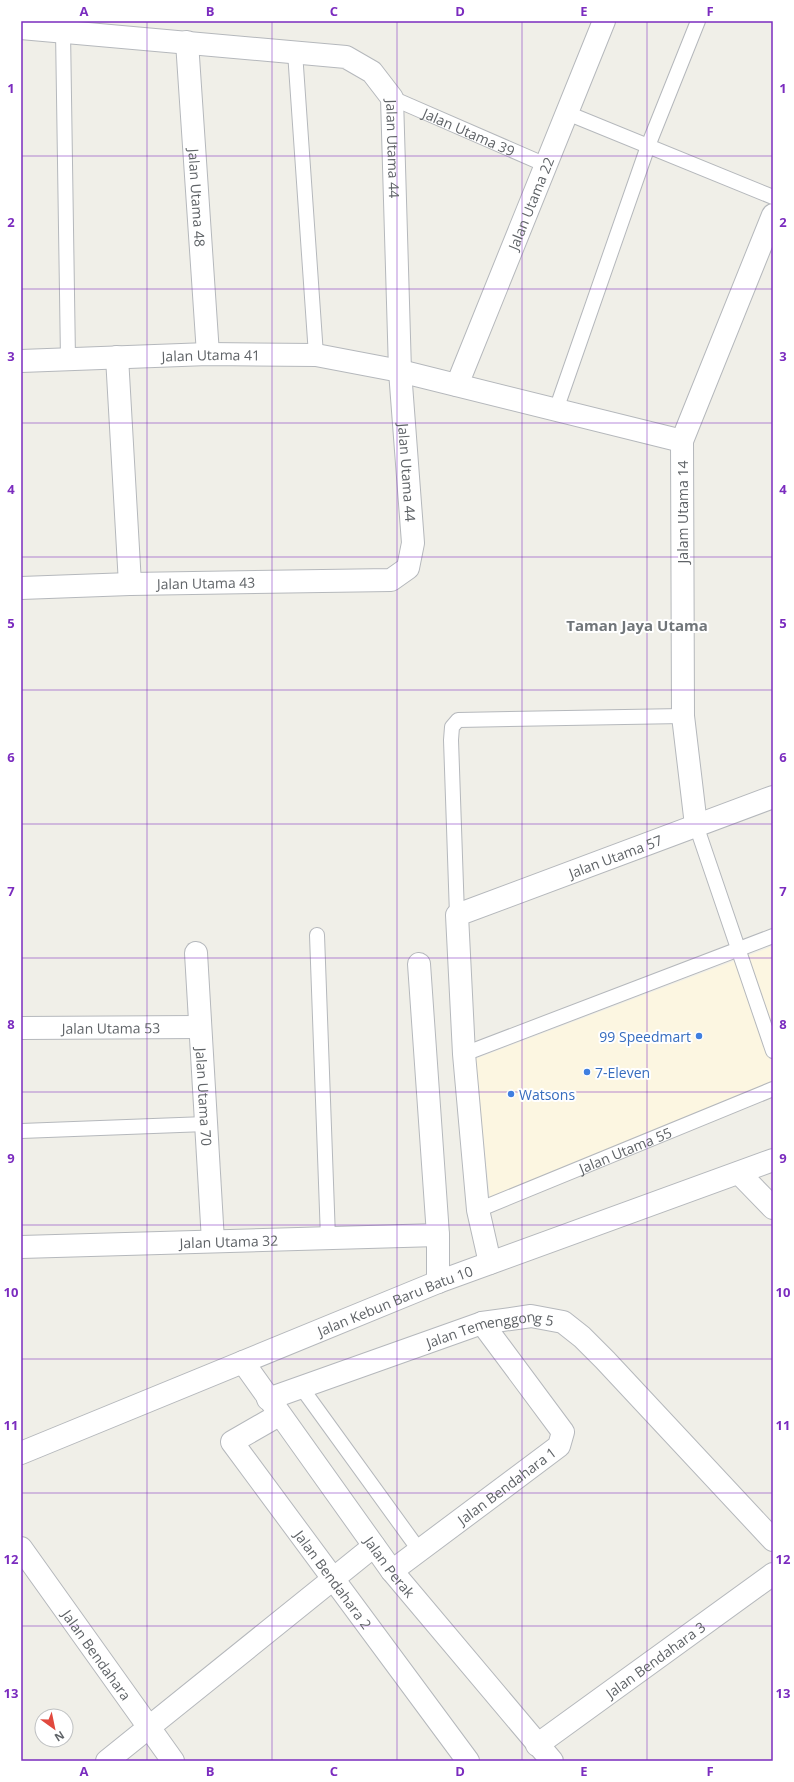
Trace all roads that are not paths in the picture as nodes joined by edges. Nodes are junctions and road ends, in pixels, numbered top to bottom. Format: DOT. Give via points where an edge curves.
graph roads {
  1 [pos="604,21"];
  2 [pos="698,21"];
  3 [pos="21,28"];
  4 [pos="63,31"];
  5 [pos="187,42"];
  6 [pos="295,52"];
  7 [pos="392,98"];
  8 [pos="567,113"];
  9 [pos="648,146"];
  10 [pos="546,165"];
  11 [pos="773,197"];
  12 [pos="773,216"];
  13 [pos="208,354"];
  14 [pos="316,355"];
  15 [pos="117,357"];
  16 [pos="68,359"];
  17 [pos="21,361"];
  18 [pos="400,371"];
  19 [pos="457,385"];
  20 [pos="556,410"];
  21 [pos="682,441"];
  22 [pos="391,580"];
  23 [pos="130,584"];
  24 [pos="21,588"];
  25 [pos="683,716"];
  26 [pos="773,797"];
  27 [pos="696,825"];
  28 [pos="458,915"];
  29 [pos="317,935"];
  30 [pos="773,936"];
  31 [pos="738,949"];
  32 [pos="196,953"];
  33 [pos="419,964"];
  34 [pos="200,1027"];
  35 [pos="21,1028"];
  36 [pos="773,1051"];
  37 [pos="464,1054"];
  38 [pos="773,1090"];
  39 [pos="206,1124"];
  40 [pos="21,1131"];
  41 [pos="773,1160"];
  42 [pos="739,1173"];
  43 [pos="773,1208"];
  44 [pos="478,1210"];
  45 [pos="438,1235"];
  46 [pos="328,1238"];
  47 [pos="212,1241"];
  48 [pos="21,1247"];
  49 [pos="490,1263"];
  50 [pos="438,1282"];
  51 [pos="482,1323"];
  52 [pos="243,1362"];
  53 [pos="301,1387"];
  54 [pos="274,1407"];
  55 [pos="21,1453"];
  56 [pos="773,1540"];
  57 [pos="374,1546"];
  58 [pos="21,1548"];
  59 [pos="419,1550"];
  60 [pos="392,1571"];
  61 [pos="773,1574"];
  62 [pos="334,1580"];
  63 [pos="149,1728"];
  64 [pos="537,1745"];
  65 [pos="107,1761"];
  66 [pos="173,1761"];
  67 [pos="468,1761"];
  68 [pos="552,1761"];
  1 -- 8 [label="street, Jalan Utama 22"];
  2 -- 9 [label="lane"];
  3 -- 4 [label="street, Jalan Utama 44"];
  4 -- 5 [label="street, Jalan Utama 44"];
  4 -- 16 [label="lane"];
  5 -- 6 [label="street, Jalan Utama 44"];
  5 -- 13 [label="street, Jalan Utama 48"];
  6 -- 7 [label="street, Jalan Utama 44" via="346,57 372,72"];
  6 -- 14 [label="lane"];
  7 -- 10 [label="lane, Jalan Utama 39"];
  7 -- 18 [label="street, Jalan Utama 44"];
  8 -- 9 [label="lane"];
  8 -- 10 [label="street, Jalan Utama 22"];
  9 -- 11 [label="lane"];
  9 -- 20 [label="lane"];
  10 -- 19 [label="street, Jalan Utama 22"];
  12 -- 21 [label="street, Jalam Utama 14"];
  13 -- 14 [label="street, Jalan Utama 41"];
  13 -- 15 [label="street, Jalan Utama 41"];
  14 -- 18 [label="street, Jalan Utama 41"];
  15 -- 16 [label="street, Jalan Utama 41"];
  15 -- 23 [label="street"];
  16 -- 17 [label="street, Jalan Utama 41"];
  18 -- 19 [label="street, Jalan Utama 41"];
  18 -- 22 [label="street, Jalan Utama 44" via="413,543 408,568"];
  19 -- 20 [label="street, Jalan Utama 41"];
  20 -- 21 [label="street, Jalan Utama 41"];
  21 -- 25 [label="street, Jalam Utama 14"];
  22 -- 23 [label="street, Jalan Utama 43"];
  23 -- 24 [label="street, Jalan Utama 43"];
  25 -- 27 [label="street, Jalam Utama 14"];
  25 -- 28 [label="lane" via="458,720 452,727 451,740"];
  26 -- 27 [label="street, Jalan Utama 57"];
  27 -- 28 [label="street, Jalan Utama 57"];
  27 -- 31 [label="lane"];
  28 -- 37 [label="street"];
  29 -- 46 [label="lane"];
  30 -- 31 [label="lane"];
  31 -- 36 [label="lane"];
  31 -- 37 [label="lane"];
  32 -- 34 [label="street, Jalan Utama 70"];
  33 -- 45 [label="street"];
  34 -- 35 [label="street, Jalan Utama 53"];
  34 -- 39 [label="street, Jalan Utama 70"];
  37 -- 44 [label="street"];
  38 -- 44 [label="lane, Jalan Utama 55"];
  39 -- 40 [label="lane"];
  39 -- 47 [label="street, Jalan Utama 70"];
  41 -- 42 [label="street, Jalan Kebun Baru Batu 10"];
  42 -- 43 [label="street"];
  42 -- 49 [label="street, Jalan Kebun Baru Batu 10"];
  44 -- 49 [label="street"];
  45 -- 46 [label="street, Jalan Utama 32"];
  45 -- 50 [label="street"];
  46 -- 47 [label="street, Jalan Utama 32"];
  47 -- 48 [label="street, Jalan Utama 32"];
  49 -- 50 [label="street, Jalan Kebun Baru Batu 10"];
  50 -- 52 [label="street, Jalan Kebun Baru Batu 10"];
  51 -- 53 [label="street, Jalan Temenggong 5"];
  51 -- 56 [label="street, Jalan Temenggong 5" via="531,1316 563,1322 605,1360"];
  51 -- 59 [label="street, Jalan Bendahara 1" via="562,1432 559,1446"];
  52 -- 54 [label="street, Jalan Perak"];
  52 -- 55 [label="street, Jalan Kebun Baru Batu 10"];
  53 -- 54 [label="street, Jalan Temenggong 5"];
  53 -- 59 [label="lane"];
  54 -- 57 [label="street, Jalan Perak"];
  54 -- 62 [label="street, Jalan Bendahara 2" via="232,1442"];
  57 -- 60 [label="street, Jalan Perak"];
  57 -- 62 [label="street"];
  58 -- 63 [label="street, Jalan Bendahara"];
  59 -- 60 [label="street, Jalan Bendahara 1"];
  60 -- 64 [label="street, Jalan Perak"];
  61 -- 64 [label="street, Jalan Bendahara 3"];
  62 -- 63 [label="street"];
  62 -- 67 [label="street, Jalan Bendahara 2"];
  63 -- 65 [label="street"];
  63 -- 66 [label="street, Jalan Bendahara"];
  64 -- 68 [label="street, Jalan Perak"];
}
